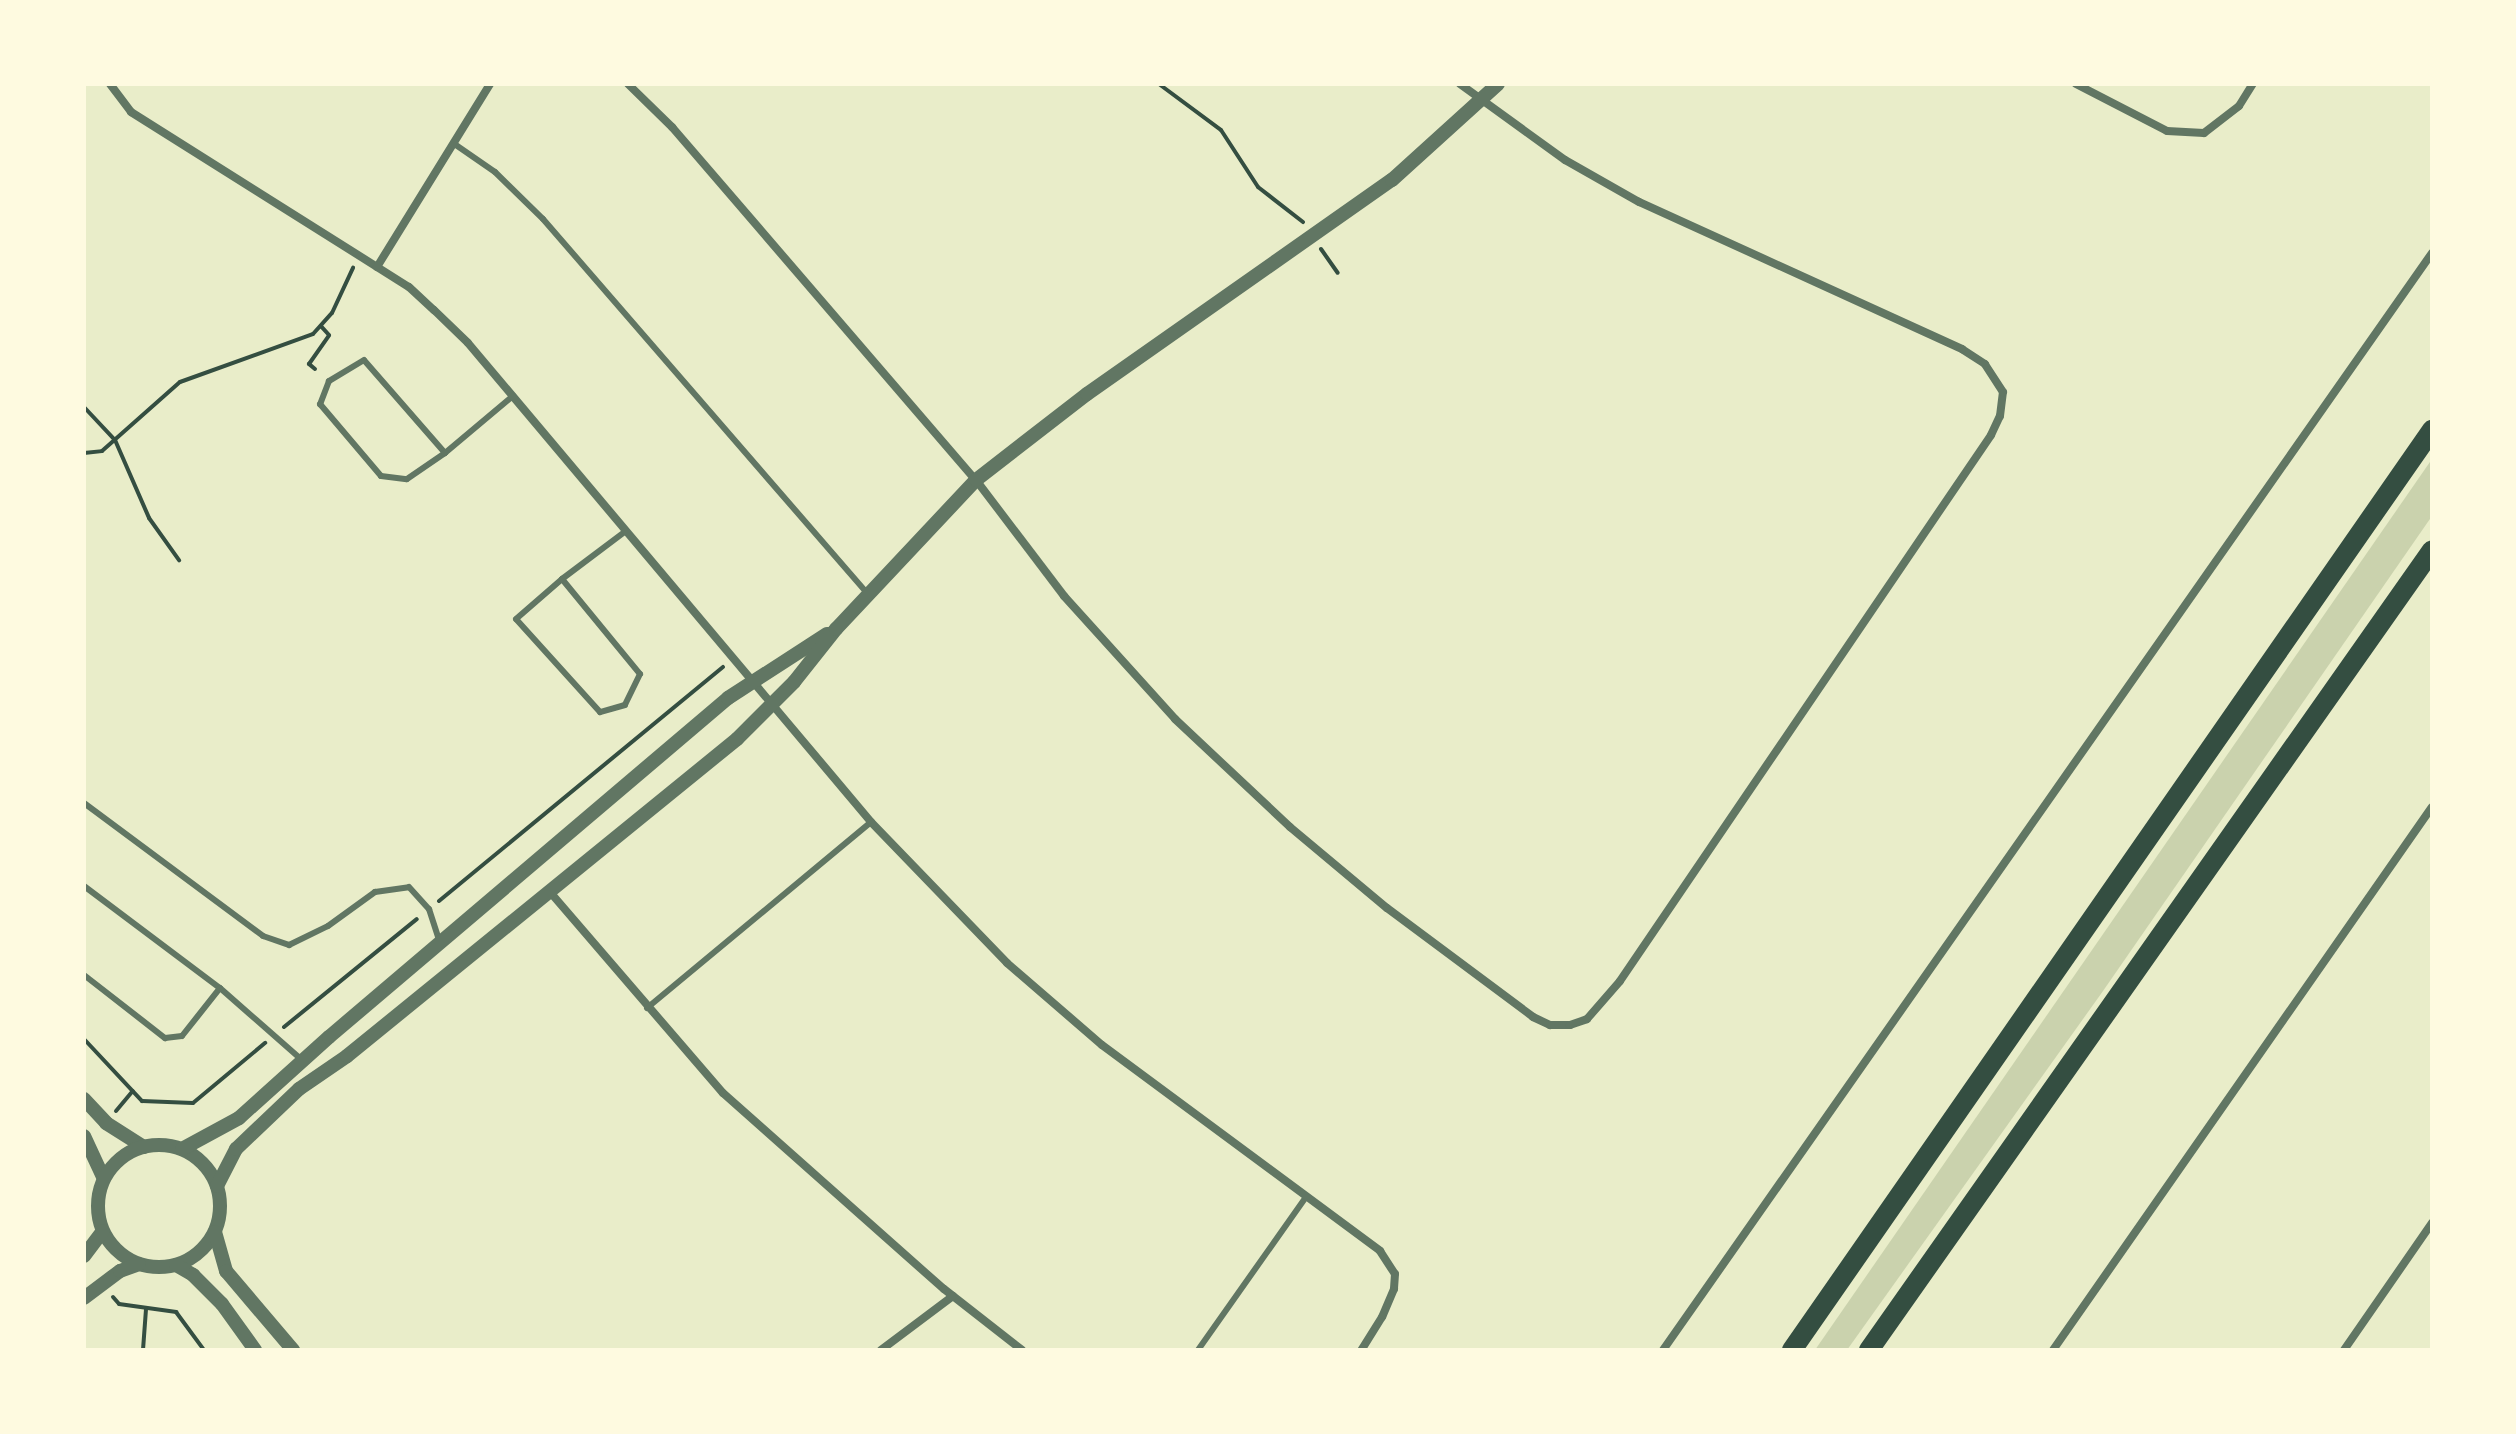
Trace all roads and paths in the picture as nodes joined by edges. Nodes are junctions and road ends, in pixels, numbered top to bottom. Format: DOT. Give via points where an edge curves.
graph roads {
  1 [pos="110,84"];
  2 [pos="490,84"];
  3 [pos="628,84"];
  4 [pos="1159,84"];
  5 [pos="1460,84"];
  6 [pos="1498,84"];
  7 [pos="2076,84"];
  8 [pos="2253,84"];
  9 [pos="1482,99"];
  10 [pos="453,143"];
  11 [pos="1313,237"];
  12 [pos="2432,253"];
  13 [pos="358,255"];
  14 [pos="377,267"];
  15 [pos="1338,273"];
  16 [pos="321,326"];
  17 [pos="315,369"];
  18 [pos="513,396"];
  19 [pos="84,407"];
  20 [pos="2432,430"];
  21 [pos="115,440"];
  22 [pos="84,453"];
  23 [pos="445,453"];
  24 [pos="976,480"];
  25 [pos="626,531"];
  26 [pos="2432,550"];
  27 [pos="179,560"];
  28 [pos="562,579"];
  29 [pos="868,594"];
  30 [pos="836,629"];
  31 [pos="751,680"];
  32 [pos="771,705"];
  33 [pos="84,803"];
  34 [pos="2432,807"];
  35 [pos="871,822"];
  36 [pos="84,886"];
  37 [pos="550,892"];
  38 [pos="440,943"];
  39 [pos="84,975"];
  40 [pos="220,988"];
  41 [pos="647,1008"];
  42 [pos="84,1039"];
  43 [pos="303,1061"];
  44 [pos="133,1091"];
  45 [pos="84,1099"];
  46 [pos="84,1136"];
  47 [pos="144,1147"];
  48 [pos="182,1149"];
  49 [pos="104,1179"];
  50 [pos="217,1186"];
  51 [pos="1306,1197"];
  52 [pos="2432,1223"];
  53 [pos="103,1231"];
  54 [pos="215,1232"];
  55 [pos="84,1256"];
  56 [pos="139,1264"];
  57 [pos="176,1265"];
  58 [pos="953,1296"];
  59 [pos="84,1298"];
  60 [pos="119,1304"];
  61 [pos="147,1308"];
  62 [pos="143,1350"];
  63 [pos="204,1350"];
  64 [pos="255,1350"];
  65 [pos="293,1350"];
  66 [pos="881,1350"];
  67 [pos="1022,1350"];
  68 [pos="1198,1350"];
  69 [pos="1361,1350"];
  70 [pos="1663,1350"];
  71 [pos="1792,1350"];
  72 [pos="1869,1350"];
  73 [pos="2053,1350"];
  74 [pos="2344,1350"];
  1 -- 13 [label="street" via="131,112"];
  2 -- 10 [label="street"];
  3 -- 24 [label="street" via="672,127"];
  4 -- 11 [label="path" via="1221,130 1258,187 1299,216"];
  5 -- 9 [label="street"];
  6 -- 9 [label="street"];
  7 -- 8 [label="street" via="2167,131 2204,133 2239,106"];
  9 -- 11 [label="street" via="1392,180"];
  9 -- 24 [label="street" via="1565,160 1639,202 1962,349 1985,364 2003,392 1991,435 1620,981 1587,1019 1550,1025 1533,1017 1387,908 1290,827 1175,719 1074,608"];
  10 -- 14 [label="street"];
  10 -- 29 [label="lane" via="495,172 543,219"];
  11 -- 15 [label="path"];
  11 -- 24 [label="street" via="1087,394"];
  12 -- 70 [label="street"];
  13 -- 14 [label="street"];
  13 -- 16 [label="path"];
  14 -- 18 [label="street" via="434,310"];
  16 -- 17 [label="path" via="329,335 309,364"];
  16 -- 21 [label="path" via="313,334 180,382"];
  18 -- 23 [label="lane"];
  18 -- 25 [label="street"];
  19 -- 21 [label="path"];
  20 -- 71 [label="main road"];
  21 -- 22 [label="path" via="102,451"];
  21 -- 27 [label="path" via="149,518"];
  23 -- 23 [label="lane" via="407,479 381,476 320,404 329,381 364,360"];
  24 -- 29 [label="street"];
  25 -- 28 [label="lane"];
  25 -- 31 [label="street"];
  26 -- 72 [label="main road"];
  28 -- 28 [label="lane" via="516,619 600,712 625,705 640,674"];
  29 -- 30 [label="street"];
  30 -- 31 [label="street"];
  30 -- 32 [label="street"];
  31 -- 32 [label="street"];
  31 -- 38 [label="street"];
  32 -- 35 [label="street"];
  32 -- 37 [label="street"];
  33 -- 38 [label="lane" via="263,936 289,945 328,926 375,892 409,887 429,909"];
  34 -- 73 [label="street"];
  35 -- 41 [label="lane"];
  35 -- 51 [label="street" via="1007,963 1102,1045"];
  36 -- 40 [label="lane"];
  37 -- 41 [label="street"];
  37 -- 50 [label="street" via="264,1120 236,1149"];
  38 -- 43 [label="street"];
  39 -- 40 [label="lane" via="165,1038 182,1036"];
  40 -- 43 [label="lane"];
  41 -- 58 [label="street" via="723,1093"];
  42 -- 44 [label="path"];
  43 -- 48 [label="street" via="239,1118"];
  45 -- 47 [label="street" via="106,1123"];
  46 -- 49 [label="street"];
  47 -- 48 [label="street"];
  47 -- 49 [label="street" via="114,1164"];
  48 -- 50 [label="street" via="203,1164"];
  49 -- 53 [label="street" via="98,1205"];
  50 -- 54 [label="street" via="220,1217"];
  51 -- 68 [label="lane"];
  51 -- 69 [label="street" via="1380,1251 1395,1274 1382,1317"];
  52 -- 74 [label="street"];
  53 -- 55 [label="street"];
  53 -- 56 [label="street" via="124,1256"];
  54 -- 57 [label="street" via="199,1253"];
  54 -- 65 [label="street" via="226,1271"];
  56 -- 57 [label="street"];
  56 -- 59 [label="street" via="120,1271"];
  57 -- 64 [label="street" via="222,1304"];
  58 -- 66 [label="street"];
  58 -- 67 [label="street"];
  60 -- 61 [label="path"];
  61 -- 62 [label="path"];
  61 -- 63 [label="path" via="176,1312"];
}
